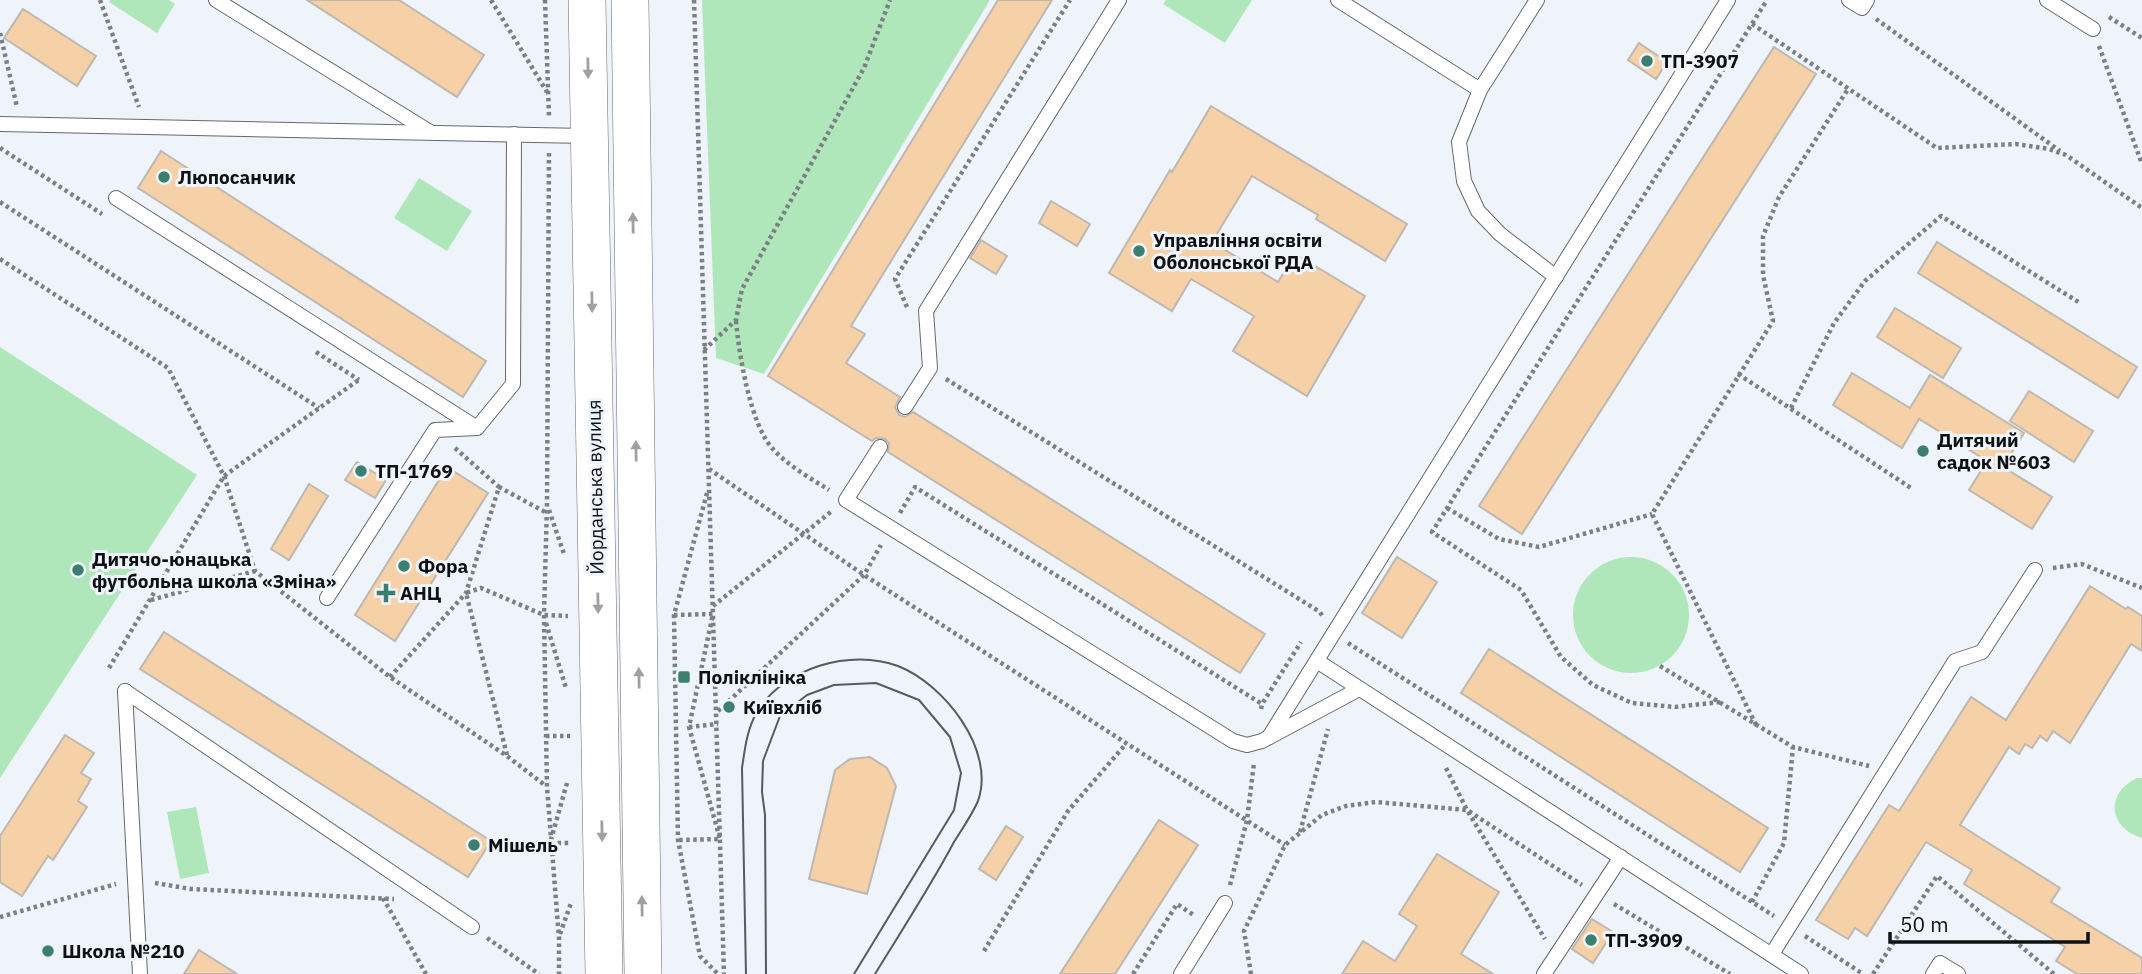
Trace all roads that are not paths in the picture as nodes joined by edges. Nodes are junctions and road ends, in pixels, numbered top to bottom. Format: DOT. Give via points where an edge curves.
graph roads {
  1 [pos="216,0"];
  2 [pos="587,0"];
  3 [pos="630,0"];
  4 [pos="1119,0"];
  5 [pos="1338,0"];
  6 [pos="1537,0"];
  7 [pos="1728,0"];
  8 [pos="2047,0"];
  9 [pos="2093,29"];
  10 [pos="1480,90"];
  11 [pos="0,124"];
  12 [pos="431,133"];
  13 [pos="514,134"];
  14 [pos="589,136"];
  15 [pos="116,198"];
  16 [pos="1556,277"];
  17 [pos="905,407"];
  18 [pos="477,428"];
  19 [pos="880,447"];
  20 [pos="2035,570"];
  21 [pos="327,598"];
  22 [pos="1317,661"];
  23 [pos="1359,689"];
  24 [pos="1269,737"];
  25 [pos="1621,857"];
  26 [pos="1225,903"];
  27 [pos="472,927"];
  28 [pos="1772,954"];
  29 [pos="140,974"];
  30 [pos="604,974"];
  31 [pos="642,974"];
  32 [pos="1181,974"];
  33 [pos="1544,974"];
  34 [pos="1801,974"];
  35 [pos="1933,974"];
  36 [pos="1958,974"];
  1 -- 12 [label="lane"];
  2 -- 14 [label="main road, Йорданська вулиця, one-way"];
  31 -- 3 [label="main road, one-way"];
  4 -- 17 [label="lane" via="926,311 930,368"];
  5 -- 10 [label="lane"];
  6 -- 10 [label="lane"];
  7 -- 16 [label="lane"];
  8 -- 9 [label="lane"];
  10 -- 16 [label="lane" via="1459,142 1464,181 1478,211 1500,234"];
  11 -- 12 [label="lane"];
  12 -- 13 [label="lane"];
  13 -- 14 [label="lane"];
  13 -- 18 [label="lane" via="513,384"];
  14 -- 30 [label="main road, Йорданська вулиця, one-way"];
  15 -- 18 [label="lane"];
  16 -- 22 [label="lane"];
  18 -- 21 [label="lane" via="435,430"];
  19 -- 24 [label="lane" via="846,500 1233,740 1247,745"];
  20 -- 28 [label="lane" via="1982,652 1955,661"];
  22 -- 23 [label="lane"];
  22 -- 24 [label="lane"];
  23 -- 24 [label="lane"];
  23 -- 25 [label="lane"];
  25 -- 28 [label="lane"];
  25 -- 33 [label="lane"];
  26 -- 32 [label="lane"];
  27 -- 29 [label="lane" via="125,691"];
  28 -- 34 [label="lane"];
  35 -- 36 [label="lane" via="1940,963"];
}
